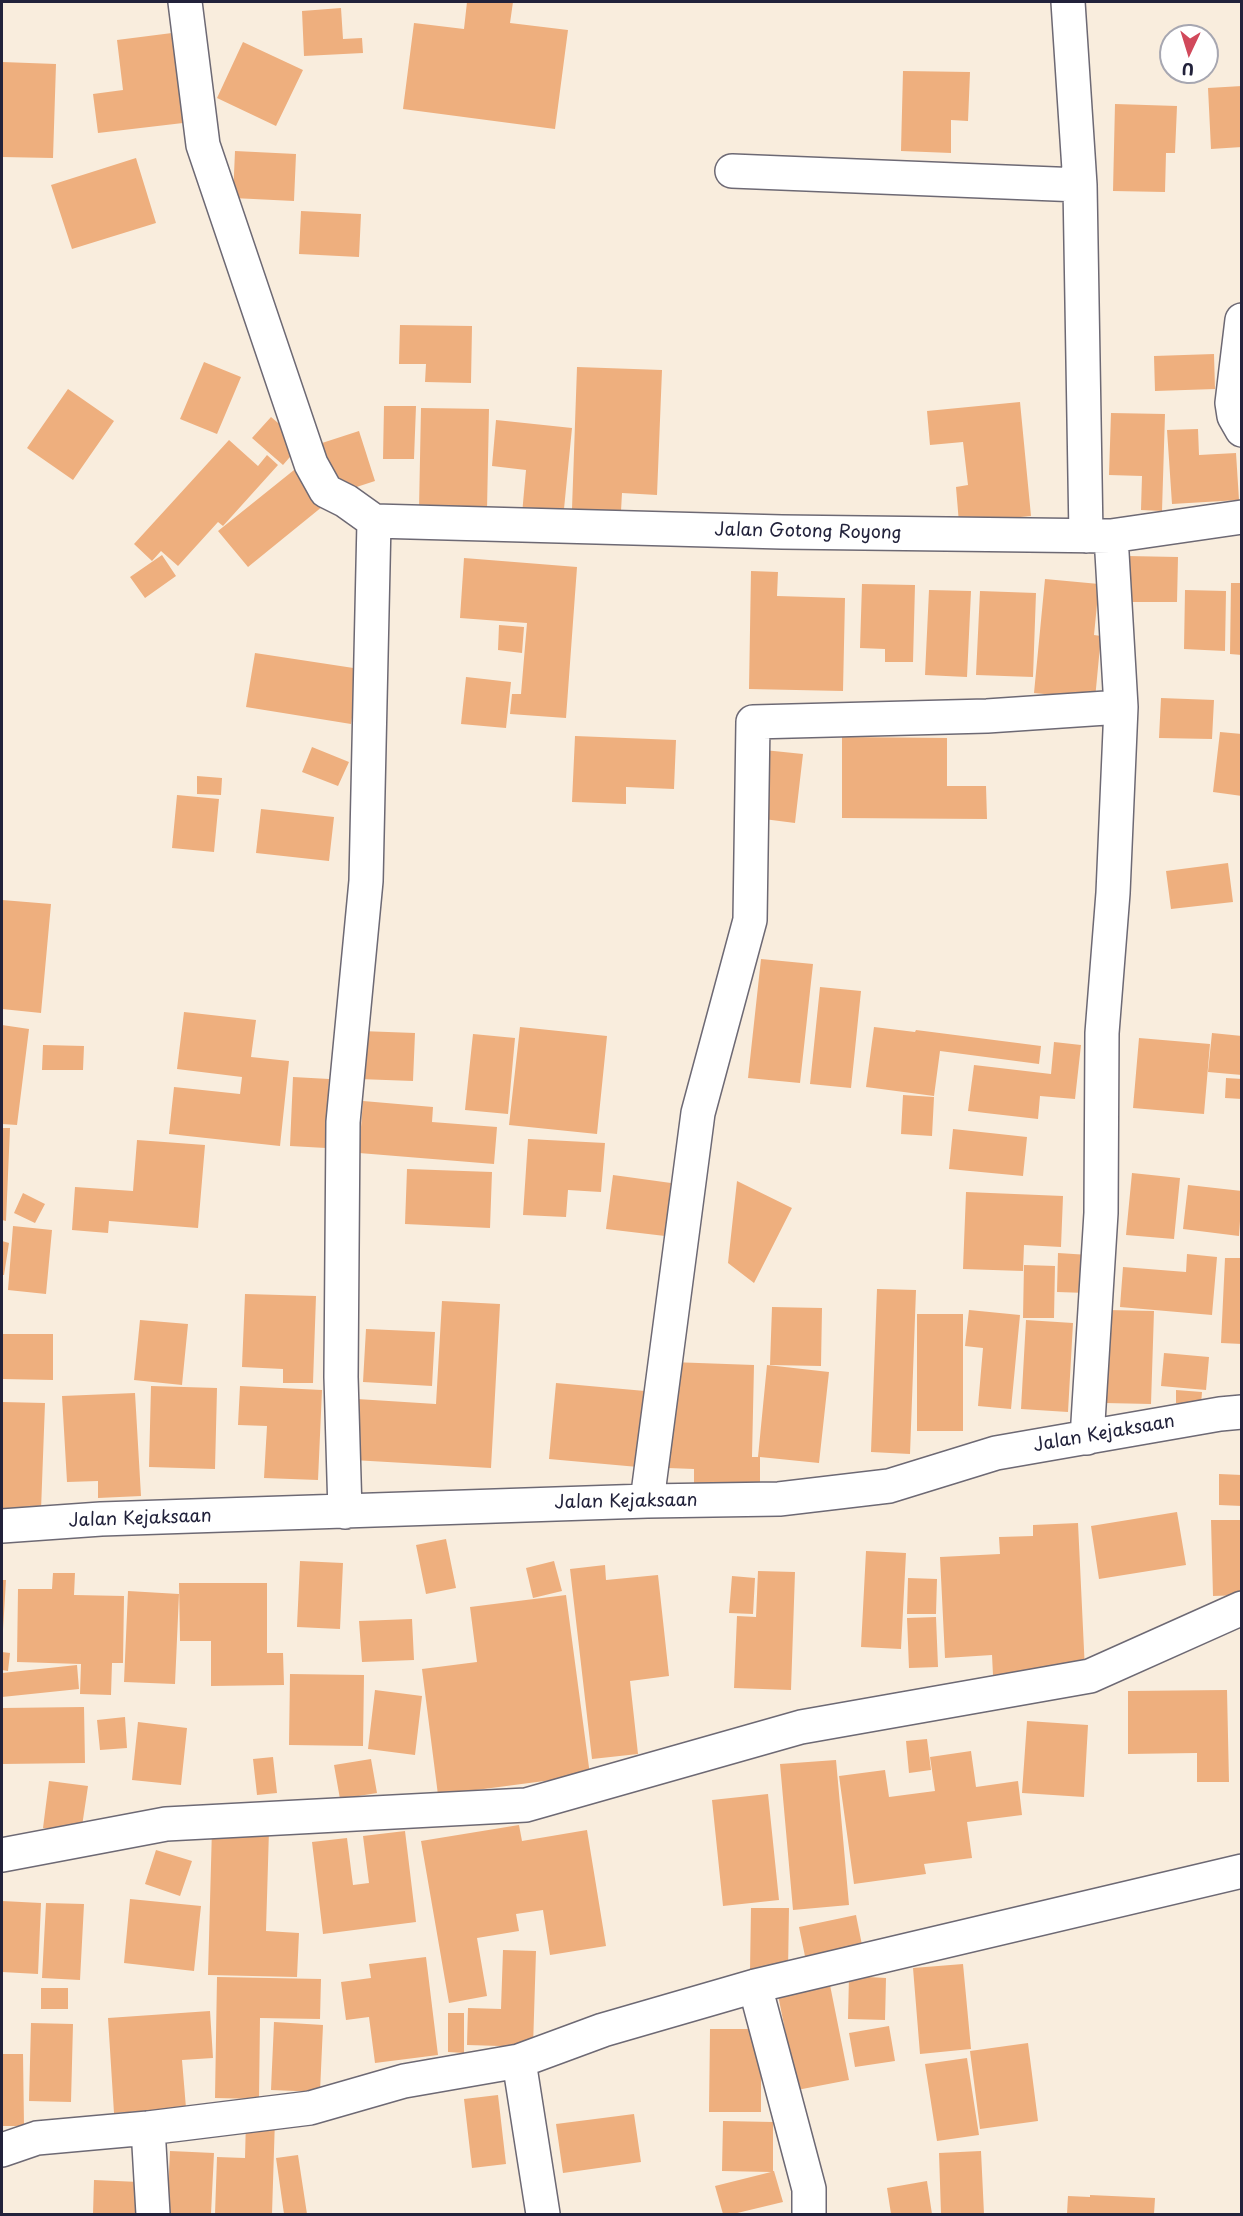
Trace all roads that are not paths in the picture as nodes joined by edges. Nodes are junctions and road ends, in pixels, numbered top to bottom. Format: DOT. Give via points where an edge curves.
graph roads {
  1 [pos="184,2"];
  2 [pos="1068,2"];
  3 [pos="732,171"];
  4 [pos="1080,185"];
  5 [pos="1242,320"];
  6 [pos="1242,430"];
  7 [pos="1242,517"];
  8 [pos="374,521"];
  9 [pos="1099,536"];
  10 [pos="1120,706"];
  11 [pos="1242,1412"];
  12 [pos="1087,1438"];
  13 [pos="647,1501"];
  14 [pos="345,1512"];
  15 [pos="2,1526"];
  16 [pos="1242,1608"];
  17 [pos="2,1855"];
  18 [pos="1242,1871"];
  19 [pos="754,1986"];
  20 [pos="519,2061"];
  21 [pos="148,2128"];
  22 [pos="2,2150"];
  23 [pos="153,2214"];
  24 [pos="543,2214"];
  25 [pos="809,2214"];
  1 -- 8 [label="street" via="203,145 311,464 326,491"];
  2 -- 4 [label="street"];
  3 -- 4 [label="street"];
  4 -- 9 [label="street"];
  5 -- 6 [label="street" via="1232,403"];
  7 -- 9 [label="street, Jalan Gotong Royong"];
  8 -- 9 [label="street, Jalan Gotong Royong"];
  8 -- 14 [label="street" via="366,881 342,1122"];
  9 -- 10 [label="street"];
  10 -- 12 [label="street" via="1113,893 1102,1034 1101,1213"];
  10 -- 13 [label="street" via="987,716 753,722 750,920 698,1113"];
  11 -- 12 [label="street, Jalan Kejaksaan"];
  12 -- 13 [label="street, Jalan Kejaksaan" via="996,1452 889,1486 779,1499"];
  13 -- 14 [label="street, Jalan Kejaksaan"];
  14 -- 15 [label="street, Jalan Kejaksaan"];
  16 -- 17 [label="street" via="1090,1676 801,1728 526,1805 166,1824"];
  18 -- 19 [label="street"];
  19 -- 20 [label="street" via="603,2030"];
  19 -- 25 [label="street" via="810,2189"];
  20 -- 21 [label="street" via="405,2081 310,2108"];
  20 -- 24 [label="street"];
  21 -- 22 [label="street" via="37,2139"];
  21 -- 23 [label="street"];
}
